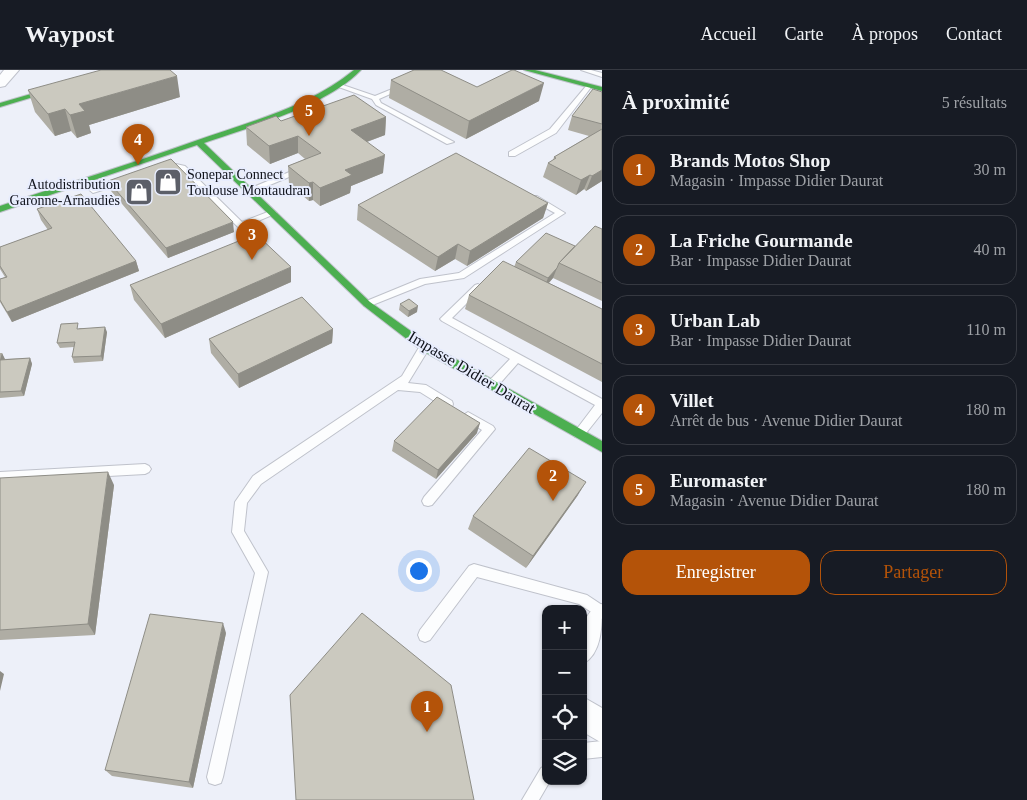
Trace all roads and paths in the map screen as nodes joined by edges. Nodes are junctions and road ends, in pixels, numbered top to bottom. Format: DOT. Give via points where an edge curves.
graph roads {
  1 [pos="12,70"];
  2 [pos="120,70"];
  3 [pos="358,70"];
  4 [pos="528,70"];
  5 [pos="584,70"];
  6 [pos="602,75"];
  7 [pos="415,81"];
  8 [pos="0,83"];
  9 [pos="338,85"];
  10 [pos="589,86"];
  11 [pos="602,89"];
  12 [pos="375,98"];
  13 [pos="0,105"];
  14 [pos="198,142"];
  15 [pos="450,142"];
  16 [pos="512,154"];
  17 [pos="308,168"];
  18 [pos="158,170"];
  19 [pos="130,180"];
  20 [pos="84,181"];
  21 [pos="250,190"];
  22 [pos="528,194"];
  23 [pos="22,201"];
  24 [pos="0,205"];
  25 [pos="0,209"];
  26 [pos="273,212"];
  27 [pos="481,284"];
  28 [pos="367,304"];
  29 [pos="425,347"];
  30 [pos="517,358"];
  31 [pos="492,385"];
  32 [pos="396,386"];
  33 [pos="602,405"];
  34 [pos="579,434"];
  35 [pos="602,447"];
  36 [pos="145,469"];
  37 [pos="0,477"];
  38 [pos="428,501"];
  39 [pos="602,613"];
  40 [pos="602,618"];
  41 [pos="425,635"];
  42 [pos="587,642"];
  43 [pos="587,716"];
  44 [pos="602,727"];
  45 [pos="602,749"];
  46 [pos="587,751"];
  47 [pos="215,777"];
  48 [pos="542,780"];
  49 [pos="530,800"];
  1 -- 8 [label="street"];
  2 -- 13 [label="street"];
  3 -- 9 [label="street"];
  4 -- 10 [label="street"];
  5 -- 6 [label="lane"];
  7 -- 12 [label="lane"];
  9 -- 12 [label="lane"];
  9 -- 14 [label="street" via="291,108"];
  10 -- 11 [label="street"];
  10 -- 16 [label="lane" via="583,100 553,131"];
  12 -- 15 [label="lane" via="378,104"];
  14 -- 20 [label="street"];
  14 -- 21 [label="street, Impasse Didier Daurat"];
  17 -- 21 [label="lane"];
  18 -- 26 [label="lane" via="182,168 241,226"];
  19 -- 20 [label="lane" via="93,190"];
  20 -- 23 [label="street"];
  21 -- 26 [label="street, Impasse Didier Daurat"];
  22 -- 28 [label="lane" via="561,213 461,276 423,281"];
  23 -- 24 [label="street"];
  23 -- 25 [label="street"];
  26 -- 28 [label="street, Impasse Didier Daurat"];
  27 -- 30 [label="lane" via="445,318"];
  28 -- 29 [label="street, Impasse Didier Daurat"];
  29 -- 31 [label="street, Impasse Didier Daurat"];
  29 -- 32 [label="lane" via="406,379"];
  30 -- 31 [label="lane"];
  30 -- 33 [label="lane"];
  31 -- 34 [label="street, Impasse Didier Daurat"];
  32 -- 38 [label="lane" via="422,388 489,429"];
  32 -- 47 [label="lane" via="257,480 241,502 238,532 262,572"];
  33 -- 34 [label="lane"];
  34 -- 35 [label="street, Impasse Didier Daurat"];
  36 -- 37 [label="lane"];
  39 -- 41 [label="lane" via="582,599 474,570"];
  40 -- 42 [label="street"];
  43 -- 44 [label="street"];
  45 -- 46 [label="lane"];
  48 -- 49 [label="lane"];
}
